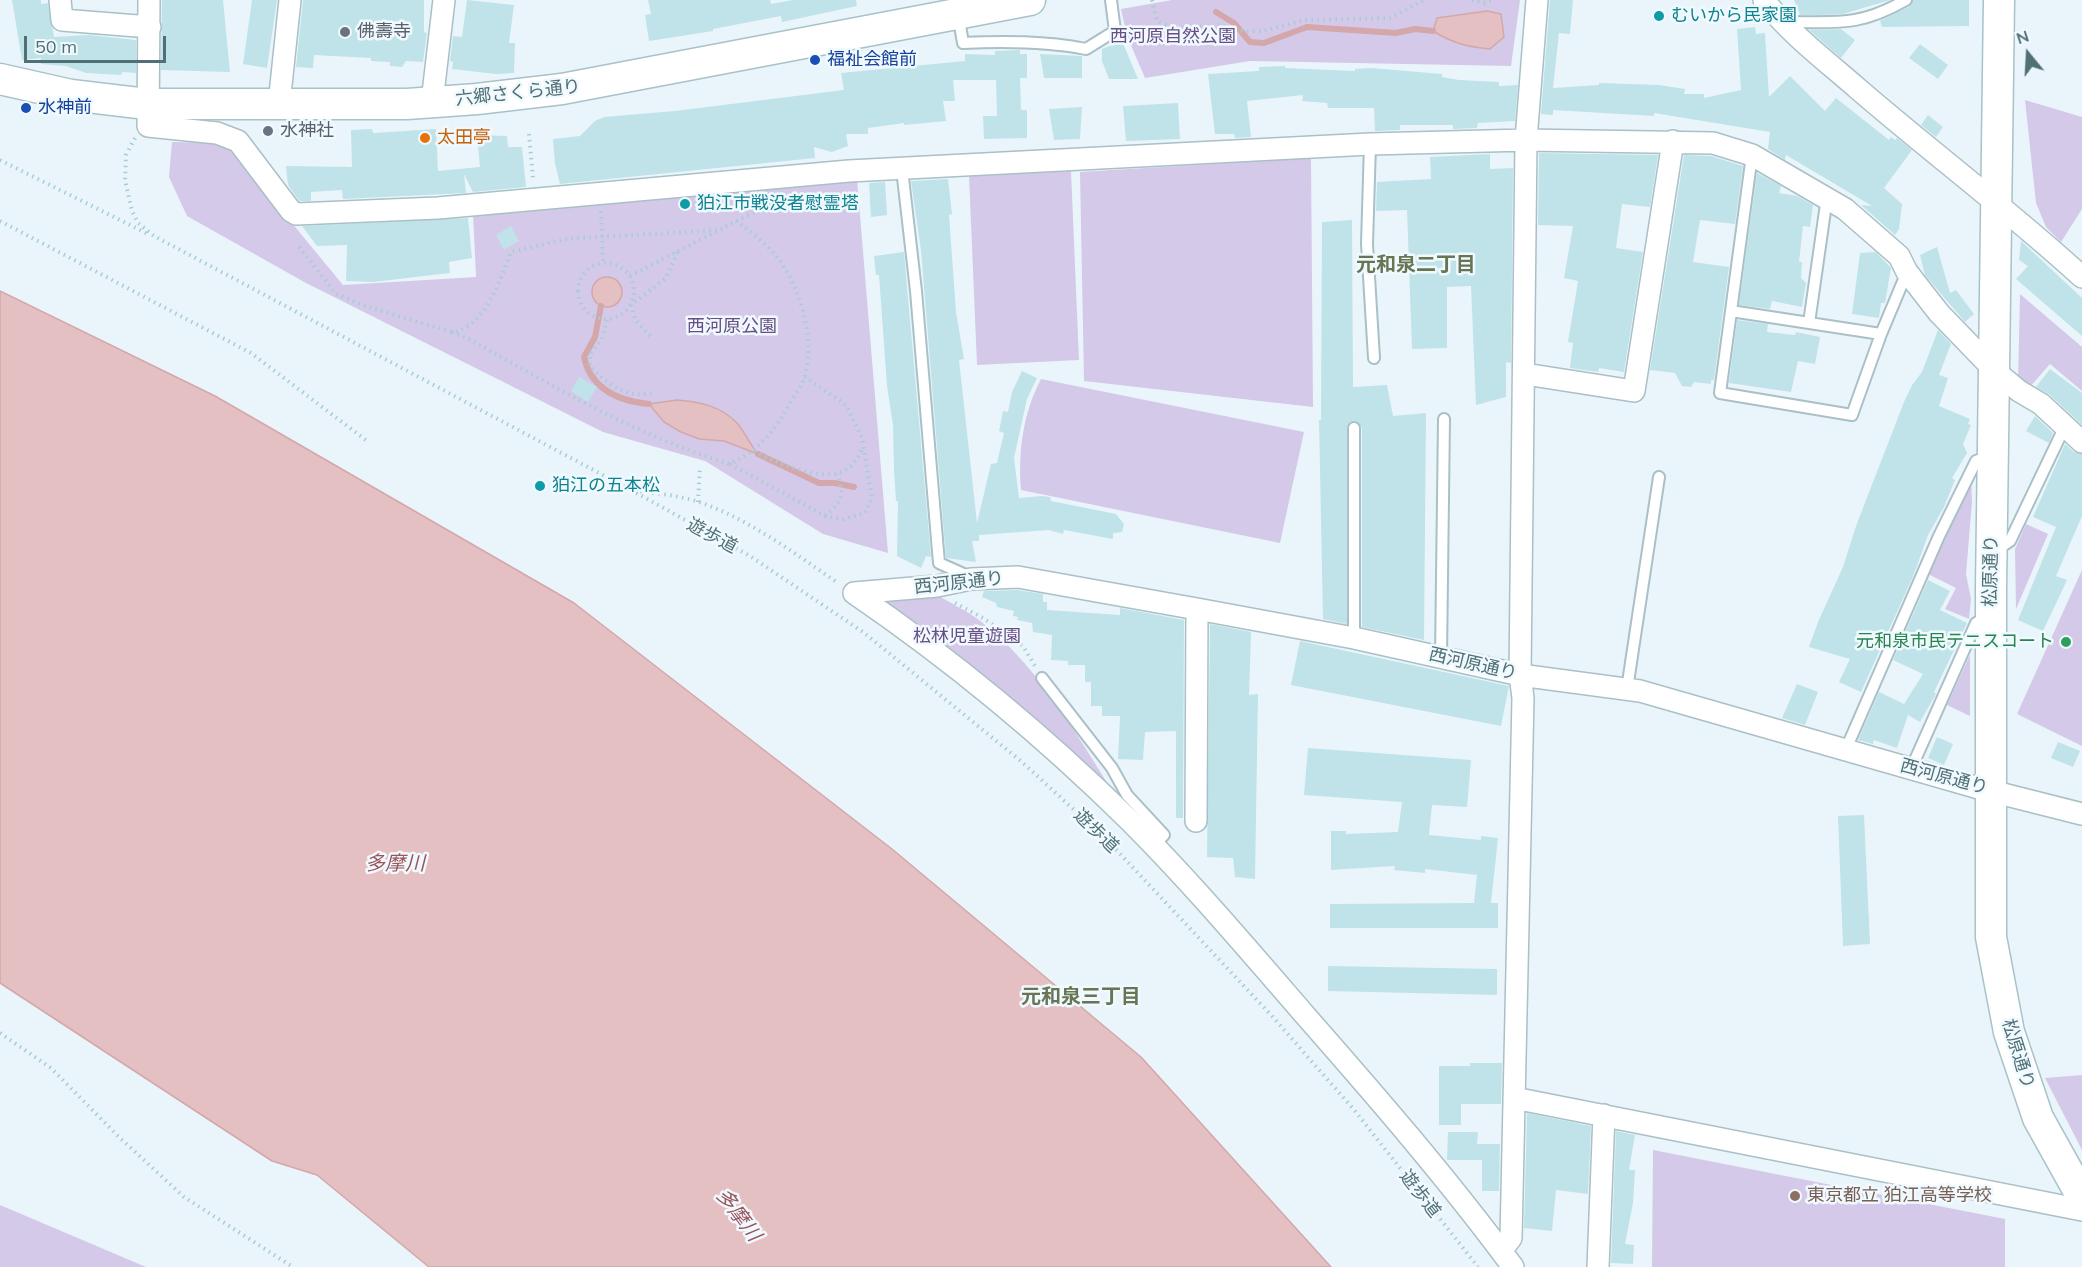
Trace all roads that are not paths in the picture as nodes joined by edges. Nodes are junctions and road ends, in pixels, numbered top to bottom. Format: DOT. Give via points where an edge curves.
graph roads {
  1 [pos="60,0"];
  2 [pos="149,0"];
  3 [pos="290,0"];
  4 [pos="444,0"];
  5 [pos="1030,0"];
  6 [pos="1111,0"];
  7 [pos="1537,0"];
  8 [pos="1764,0"];
  9 [pos="1906,0"];
  10 [pos="1999,0"];
  11 [pos="923,10"];
  12 [pos="958,14"];
  13 [pos="1781,22"];
  14 [pos="150,27"];
  15 [pos="0,79"];
  16 [pos="432,102"];
  17 [pos="279,104"];
  18 [pos="147,115"];
  19 [pos="1526,140"];
  20 [pos="1673,141"];
  21 [pos="1370,144"];
  22 [pos="1752,155"];
  23 [pos="902,169"];
  24 [pos="1827,197"];
  25 [pos="1996,204"];
  26 [pos="1907,273"];
  27 [pos="2082,277"];
  28 [pos="1731,311"];
  29 [pos="1809,323"];
  30 [pos="1881,334"];
  31 [pos="1374,358"];
  32 [pos="1995,371"];
  33 [pos="1525,374"];
  34 [pos="1444,419"];
  35 [pos="2065,426"];
  36 [pos="1354,428"];
  37 [pos="2082,442"];
  38 [pos="1993,455"];
  39 [pos="1659,477"];
  40 [pos="1991,554"];
  41 [pos="971,579"];
  42 [pos="1197,609"];
  43 [pos="1991,614"];
  44 [pos="1354,638"];
  45 [pos="1441,656"];
  46 [pos="1520,675"];
  47 [pos="1042,678"];
  48 [pos="1628,689"];
  49 [pos="1845,749"];
  50 [pos="1911,769"];
  51 [pos="1992,790"];
  52 [pos="2082,813"];
  53 [pos="1196,820"];
  54 [pos="1153,846"];
  55 [pos="1514,1098"];
  56 [pos="1604,1115"];
  57 [pos="2082,1197"];
  58 [pos="2082,1210"];
  59 [pos="1507,1259"];
  60 [pos="1598,1267"];
  1 -- 14 [label="street" via="62,20"];
  2 -- 14 [label="street"];
  3 -- 17 [label="street"];
  4 -- 16 [label="street"];
  5 -- 12 [label="main road, 六郷さくら通り"];
  6 -- 12 [label="lane" via="1115,31 1086,49 1023,41 963,43"];
  7 -- 19 [label="street"];
  8 -- 13 [label="street"];
  9 -- 13 [label="lane" via="1881,15 1855,22"];
  10 -- 25 [label="main road, 松原通り"];
  11 -- 12 [label="main road, 六郷さくら通り"];
  11 -- 16 [label="main road, 六郷さくら通り" via="562,89"];
  13 -- 25 [label="street"];
  14 -- 18 [label="street"];
  15 -- 18 [label="main road, 六郷さくら通り"];
  16 -- 17 [label="main road, 六郷さくら通り"];
  17 -- 18 [label="main road, 六郷さくら通り"];
  18 -- 23 [label="street" via="238,141 296,214 438,208"];
  19 -- 20 [label="street"];
  19 -- 21 [label="street"];
  19 -- 33 [label="street"];
  20 -- 22 [label="street" via="1713,143"];
  20 -- 33 [label="street" via="1634,392"];
  21 -- 23 [label="street"];
  21 -- 31 [label="lane" via="1367,244"];
  22 -- 24 [label="street"];
  22 -- 28 [label="lane"];
  23 -- 41 [label="lane" via="939,563"];
  24 -- 26 [label="street" via="1899,256"];
  24 -- 29 [label="lane"];
  25 -- 27 [label="street" via="2027,226"];
  25 -- 32 [label="main road, 松原通り"];
  26 -- 30 [label="lane"];
  26 -- 32 [label="street"];
  28 -- 29 [label="lane"];
  28 -- 30 [label="lane" via="1719,393 1852,416"];
  29 -- 30 [label="lane"];
  32 -- 35 [label="street"];
  32 -- 38 [label="main road, 松原通り"];
  33 -- 46 [label="street"];
  34 -- 45 [label="lane"];
  35 -- 37 [label="street"];
  35 -- 40 [label="lane" via="2010,541"];
  36 -- 44 [label="lane"];
  38 -- 40 [label="main road, 松原通り"];
  38 -- 49 [label="lane" via="1976,461"];
  39 -- 48 [label="lane"];
  40 -- 43 [label="main road, 松原通り"];
  41 -- 42 [label="street, 西河原通り" via="1018,577"];
  41 -- 54 [label="street, 西河原通り" via="854,593 912,633 1022,722"];
  42 -- 44 [label="street, 西河原通り"];
  42 -- 53 [label="street"];
  43 -- 50 [label="lane" via="1976,622"];
  43 -- 51 [label="main road, 松原通り"];
  44 -- 45 [label="street, 西河原通り"];
  45 -- 46 [label="street, 西河原通り"];
  46 -- 48 [label="street, 西河原通り"];
  46 -- 55 [label="street" via="1523,698"];
  47 -- 54 [label="lane" via="1112,768 1126,795 1164,835"];
  48 -- 49 [label="street, 西河原通り"];
  49 -- 50 [label="street, 西河原通り"];
  50 -- 51 [label="street, 西河原通り"];
  51 -- 52 [label="street, 西河原通り"];
  51 -- 57 [label="main road, 松原通り" via="1991,937 2009,1032 2038,1118"];
  54 -- 59 [label="street" via="1373,1093"];
  55 -- 56 [label="street"];
  55 -- 59 [label="street" via="1511,1238"];
  56 -- 58 [label="street"];
  56 -- 60 [label="street"];
}
